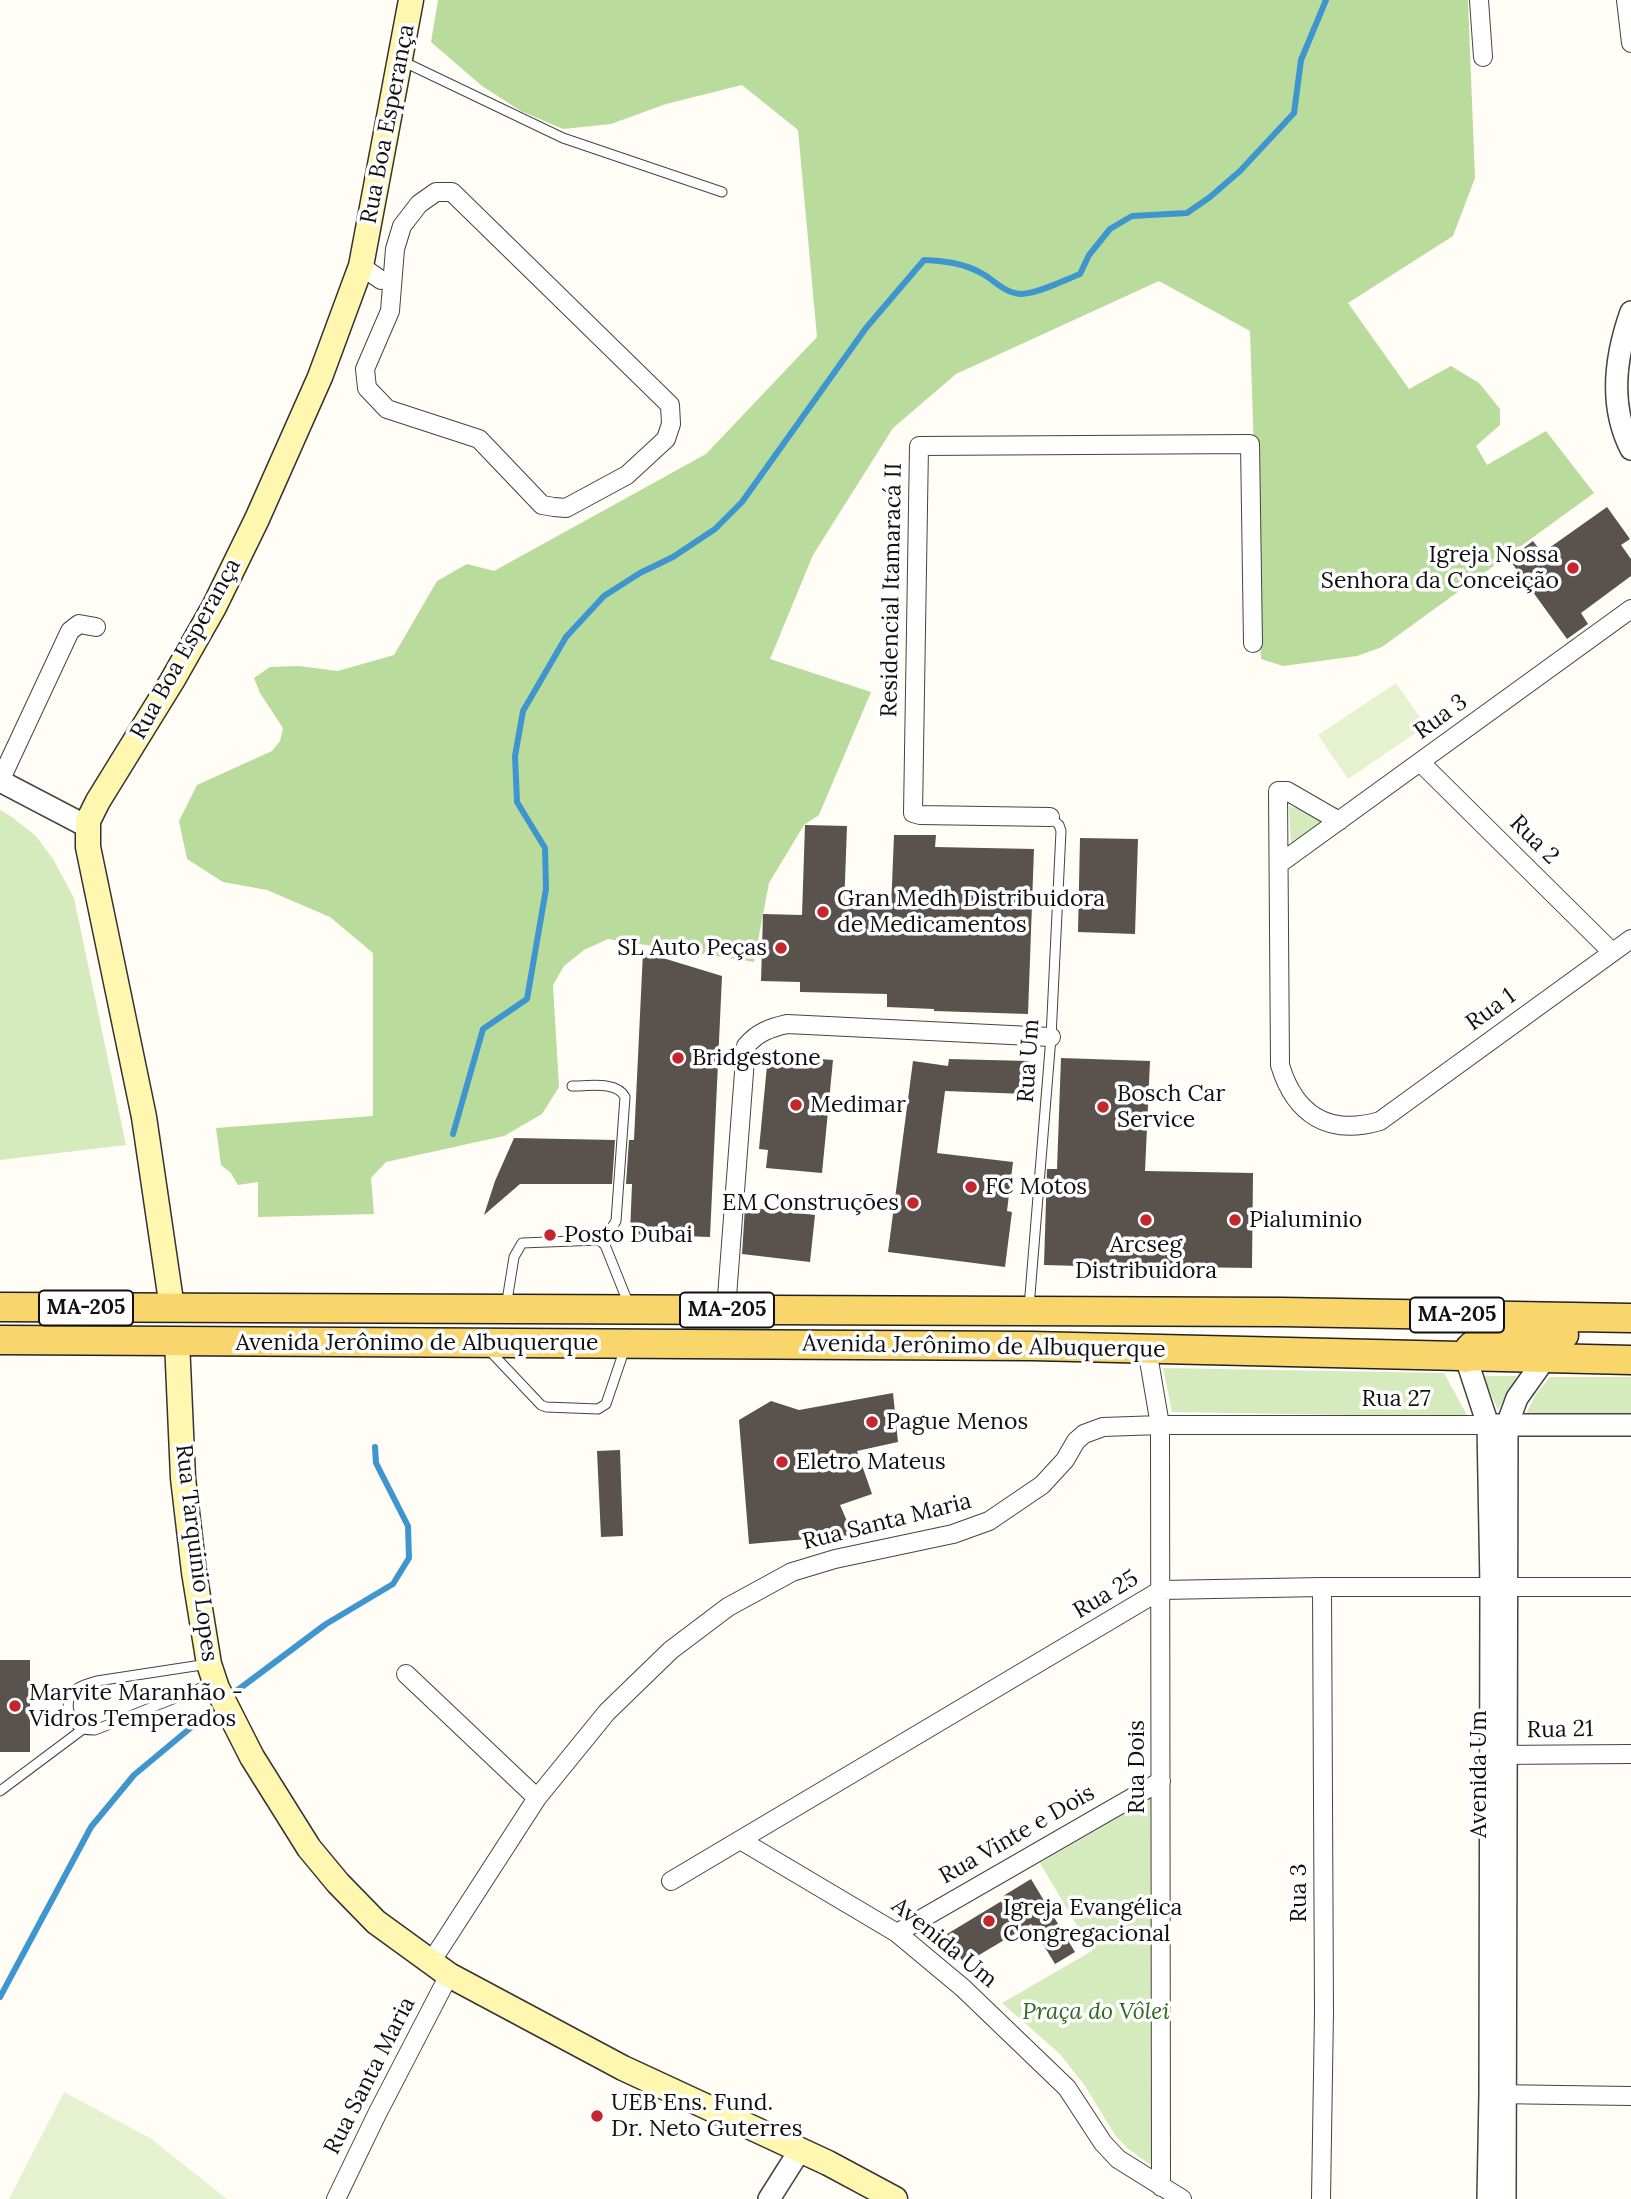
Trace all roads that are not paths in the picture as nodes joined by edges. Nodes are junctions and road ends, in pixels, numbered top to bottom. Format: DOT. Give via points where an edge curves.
graph roads {
  1 [pos="411,0"];
  2 [pos="1479,0"];
  3 [pos="1626,0"];
  4 [pos="1631,43"];
  5 [pos="1483,57"];
  6 [pos="400,60"];
  7 [pos="722,192"];
  8 [pos="379,278"];
  9 [pos="1631,312"];
  10 [pos="1631,449"];
  11 [pos="1631,609"];
  12 [pos="96,627"];
  13 [pos="1253,643"];
  14 [pos="1420,762"];
  15 [pos="0,781"];
  16 [pos="1050,817"];
  17 [pos="1339,821"];
  18 [pos="88,827"];
  19 [pos="1279,864"];
  20 [pos="1631,939"];
  21 [pos="1612,953"];
  22 [pos="1051,1037"];
  23 [pos="572,1086"];
  24 [pos="603,1241"];
  25 [pos="0,1307"];
  26 [pos="172,1308"];
  27 [pos="506,1309"];
  28 [pos="631,1310"];
  29 [pos="726,1310"];
  30 [pos="1029,1311"];
  31 [pos="1631,1318"];
  32 [pos="1631,1334"];
  33 [pos="0,1340"];
  34 [pos="177,1341"];
  35 [pos="482,1343"];
  36 [pos="626,1343"];
  37 [pos="1147,1349"];
  38 [pos="1466,1358"];
  39 [pos="1544,1360"];
  40 [pos="1631,1360"];
  41 [pos="1160,1425"];
  42 [pos="1498,1425"];
  43 [pos="1631,1425"];
  44 [pos="1322,1587"];
  45 [pos="1498,1587"];
  46 [pos="1631,1587"];
  47 [pos="1161,1590"];
  48 [pos="407,1674"];
  49 [pos="214,1678"];
  50 [pos="83,1728"];
  51 [pos="1631,1754"];
  52 [pos="1498,1755"];
  53 [pos="1161,1781"];
  54 [pos="0,1791"];
  55 [pos="537,1798"];
  56 [pos="742,1841"];
  57 [pos="671,1881"];
  58 [pos="897,1933"];
  59 [pos="440,1968"];
  60 [pos="1498,2094"];
  61 [pos="1631,2096"];
  62 [pos="800,2150"];
  63 [pos="1161,2187"];
  64 [pos="336,2199"];
  65 [pos="769,2199"];
  66 [pos="895,2199"];
  67 [pos="1182,2199"];
  68 [pos="1321,2199"];
  69 [pos="1488,2199"];
  70 [pos="1505,2199"];
  1 -- 6 [label="main road, Rua Boa Esperança"];
  2 -- 5 [label="street"];
  3 -- 4 [label="street"];
  6 -- 7 [label="lane" via="563,138"];
  6 -- 8 [label="main road, Rua Boa Esperança"];
  8 -- 8 [label="street" via="402,226 419,204 436,192 453,192 670,405 666,439 627,475 566,508 542,505 478,439 387,409 367,388 365,369 390,311"];
  8 -- 18 [label="main road, Rua Boa Esperança" via="320,377 214,607 98,801"];
  9 -- 10 [label="street" via="1616,375 1619,417"];
  11 -- 14 [label="street, Rua 3"];
  12 -- 15 [label="street" via="79,624 70,631"];
  13 -- 16 [label="street, Residencial Itamaracá II" via="1250,444 919,446 914,813"];
  14 -- 17 [label="street, Rua 3"];
  14 -- 21 [label="street, Rua 2"];
  15 -- 18 [label="street"];
  16 -- 22 [label="lane, Rua Um" via="1061,831"];
  17 -- 19 [label="street, Rua 3"];
  17 -- 19 [label="street" via="1287,791 1278,791"];
  18 -- 26 [label="main road, Rua Boa Esperança" via="93,875 144,1117"];
  19 -- 21 [label="street, Rua 1" via="1280,1065 1299,1102 1322,1120 1349,1127 1380,1121"];
  20 -- 21 [label="street, Rua 1"];
  22 -- 29 [label="street" via="787,1024 755,1035 747,1046"];
  22 -- 30 [label="lane, Rua Um"];
  23 -- 24 [label="lane" via="616,1087 625,1097 617,1220"];
  24 -- 27 [label="lane" via="522,1243 514,1257"];
  24 -- 28 [label="lane"];
  25 -- 26 [label="main road, Avenida Jerônimo de Albuquerque / MA-205"];
  26 -- 27 [label="main road, Avenida Jerônimo de Albuquerque / MA-205"];
  27 -- 28 [label="main road, Avenida Jerônimo de Albuquerque / MA-205"];
  28 -- 29 [label="main road, Avenida Jerônimo de Albuquerque / MA-205"];
  29 -- 30 [label="main road, Avenida Jerônimo de Albuquerque / MA-205"];
  30 -- 31 [label="main road, Avenida Jerônimo de Albuquerque / MA-205"];
  32 -- 38 [label="main road" via="1492,1336 1471,1345"];
  33 -- 34 [label="main road, Avenida Jerônimo de Albuquerque / MA-205"];
  34 -- 35 [label="main road, Avenida Jerônimo de Albuquerque / MA-205"];
  34 -- 49 [label="main road, Rua Tarquinio Lopes" via="183,1478 194,1572"];
  35 -- 36 [label="main road, Avenida Jerônimo de Albuquerque / MA-205"];
  35 -- 36 [label="lane" via="541,1405 598,1409 606,1404"];
  36 -- 37 [label="main road, Avenida Jerônimo de Albuquerque / MA-205"];
  37 -- 38 [label="main road, Avenida Jerônimo de Albuquerque / MA-205"];
  37 -- 41 [label="street, Rua Dois"];
  38 -- 39 [label="main road, Avenida Jerônimo de Albuquerque / MA-205"];
  38 -- 42 [label="street, Avenida Um"];
  39 -- 40 [label="main road, Avenida Jerônimo de Albuquerque / MA-205"];
  39 -- 42 [label="street, Avenida Um"];
  41 -- 42 [label="street, Rua 27"];
  41 -- 47 [label="street, Rua Dois"];
  41 -- 55 [label="street, Rua Santa Maria" via="1103,1427 1084,1434 1042,1485 989,1521 953,1534 792,1572 728,1607 671,1650 607,1712"];
  42 -- 43 [label="street, Rua 27"];
  42 -- 45 [label="street, Avenida Um"];
  44 -- 45 [label="street, Rua 25"];
  44 -- 47 [label="street, Rua 25"];
  44 -- 68 [label="street, Rua 3"];
  45 -- 46 [label="street, Rua 25"];
  45 -- 52 [label="street, Avenida Um"];
  47 -- 53 [label="street, Rua Dois"];
  47 -- 56 [label="street, Rua 25"];
  48 -- 55 [label="street"];
  49 -- 50 [label="lane" via="95,1730"];
  49 -- 50 [label="lane" via="97,1681 81,1686 73,1691 68,1706 76,1724"];
  49 -- 59 [label="main road, Rua Tarquinio Lopes" via="252,1757 309,1848 376,1922"];
  50 -- 54 [label="lane"];
  51 -- 52 [label="street, Rua 21"];
  52 -- 60 [label="street, Avenida Um"];
  53 -- 58 [label="street, Rua Vinte e Dois"];
  53 -- 63 [label="street, Rua Dois"];
  55 -- 59 [label="street, Rua Santa Maria"];
  56 -- 57 [label="street, Rua 25"];
  56 -- 58 [label="street, Avenida Um"];
  58 -- 63 [label="street, Avenida Um" via="963,1988 1067,2088 1102,2143 1118,2159"];
  59 -- 62 [label="main road, Rua Tarquinio Lopes" via="623,2068"];
  59 -- 64 [label="street, Rua Santa Maria"];
  60 -- 61 [label="street"];
  60 -- 69 [label="street, Avenida Um"];
  60 -- 70 [label="street, Avenida Um"];
  62 -- 65 [label="street"];
  62 -- 66 [label="main road, Rua Tarquinio Lopes"];
  63 -- 67 [label="street, Avenida Um"];
}
